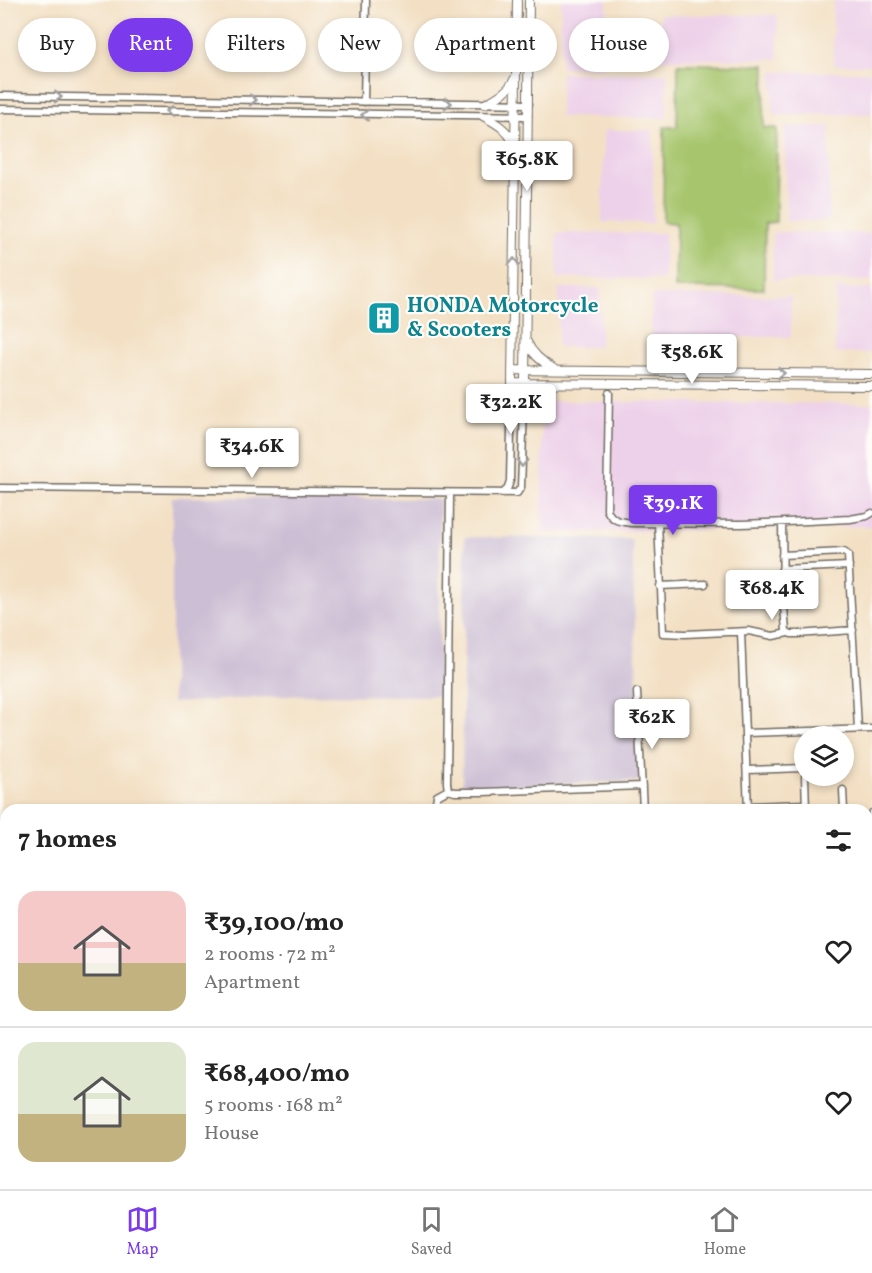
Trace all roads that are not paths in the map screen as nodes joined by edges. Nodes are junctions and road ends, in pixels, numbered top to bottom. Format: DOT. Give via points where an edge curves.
graph roads {
  1 [pos="366,0"];
  2 [pos="517,0"];
  3 [pos="530,0"];
  4 [pos="517,18"];
  5 [pos="516,72"];
  6 [pos="0,96"];
  7 [pos="364,102"];
  8 [pos="485,104"];
  9 [pos="516,104"];
  10 [pos="529,104"];
  11 [pos="0,109"];
  12 [pos="483,116"];
  13 [pos="528,116"];
  14 [pos="516,117"];
  15 [pos="515,149"];
  16 [pos="525,337"];
  17 [pos="512,370"];
  18 [pos="525,370"];
  19 [pos="556,370"];
  20 [pos="605,371"];
  21 [pos="872,374"];
  22 [pos="512,383"];
  23 [pos="525,383"];
  24 [pos="553,383"];
  25 [pos="605,383"];
  26 [pos="872,386"];
  27 [pos="609,393"];
  28 [pos="525,410"];
  29 [pos="0,488"];
  30 [pos="450,493"];
  31 [pos="504,493"];
  32 [pos="872,513"];
  33 [pos="658,523"];
  34 [pos="782,523"];
  35 [pos="782,555"];
  36 [pos="849,566"];
  37 [pos="782,569"];
  38 [pos="705,584"];
  39 [pos="660,586"];
  40 [pos="853,630"];
  41 [pos="741,632"];
  42 [pos="788,633"];
  43 [pos="637,692"];
  44 [pos="858,729"];
  45 [pos="872,729"];
  46 [pos="745,734"];
  47 [pos="794,768"];
  48 [pos="747,770"];
  49 [pos="642,786"];
  50 [pos="805,786"];
  51 [pos="448,790"];
  52 [pos="843,790"];
  53 [pos="436,804"];
  54 [pos="643,804"];
  55 [pos="748,804"];
  56 [pos="806,804"];
  57 [pos="844,804"];
  1 -- 7 [label="street"];
  2 -- 4 [label="main road"];
  3 -- 10 [label="main road"];
  5 -- 8 [label="main road" via="510,87"];
  5 -- 9 [label="main road"];
  6 -- 7 [label="street, one-way"];
  7 -- 8 [label="street, one-way"];
  8 -- 9 [label="street"];
  9 -- 10 [label="street"];
  9 -- 14 [label="main road"];
  10 -- 13 [label="main road"];
  12 -- 11 [label="street, one-way"];
  12 -- 14 [label="street"];
  12 -- 15 [label="main road" via="505,130"];
  13 -- 14 [label="street"];
  13 -- 16 [label="main road"];
  14 -- 15 [label="main road"];
  17 -- 15 [label="main road, one-way"];
  16 -- 18 [label="main road"];
  16 -- 19 [label="main road" via="536,356"];
  17 -- 18 [label="main road"];
  17 -- 22 [label="main road"];
  18 -- 19 [label="main road"];
  18 -- 23 [label="main road"];
  19 -- 20 [label="main road"];
  20 -- 21 [label="main road, one-way"];
  20 -- 25 [label="main road"];
  22 -- 23 [label="main road"];
  22 -- 31 [label="street" via="510,481"];
  23 -- 24 [label="main road"];
  23 -- 28 [label="street"];
  24 -- 25 [label="main road"];
  24 -- 28 [label="main road" via="544,386"];
  25 -- 26 [label="main road"];
  27 -- 33 [label="street" via="607,510 610,517 620,521"];
  28 -- 31 [label="street, one-way" via="521,487 517,493"];
  29 -- 30 [label="street"];
  30 -- 31 [label="street"];
  30 -- 51 [label="street"];
  32 -- 34 [label="street" via="850,519"];
  33 -- 34 [label="street"];
  33 -- 39 [label="street"];
  34 -- 35 [label="street"];
  35 -- 36 [label="street" via="844,552"];
  35 -- 37 [label="street"];
  36 -- 37 [label="street"];
  36 -- 40 [label="street"];
  37 -- 42 [label="street" via="784,627"];
  38 -- 39 [label="street"];
  39 -- 41 [label="street" via="663,633"];
  40 -- 42 [label="street"];
  40 -- 44 [label="street"];
  41 -- 42 [label="street" via="772,636"];
  41 -- 46 [label="street"];
  43 -- 49 [label="street"];
  44 -- 45 [label="street"];
  44 -- 46 [label="street"];
  46 -- 48 [label="street"];
  47 -- 48 [label="street"];
  48 -- 55 [label="street"];
  49 -- 51 [label="street"];
  49 -- 54 [label="street"];
  50 -- 56 [label="street"];
  51 -- 53 [label="street" via="438,796"];
  52 -- 57 [label="street"];
}
